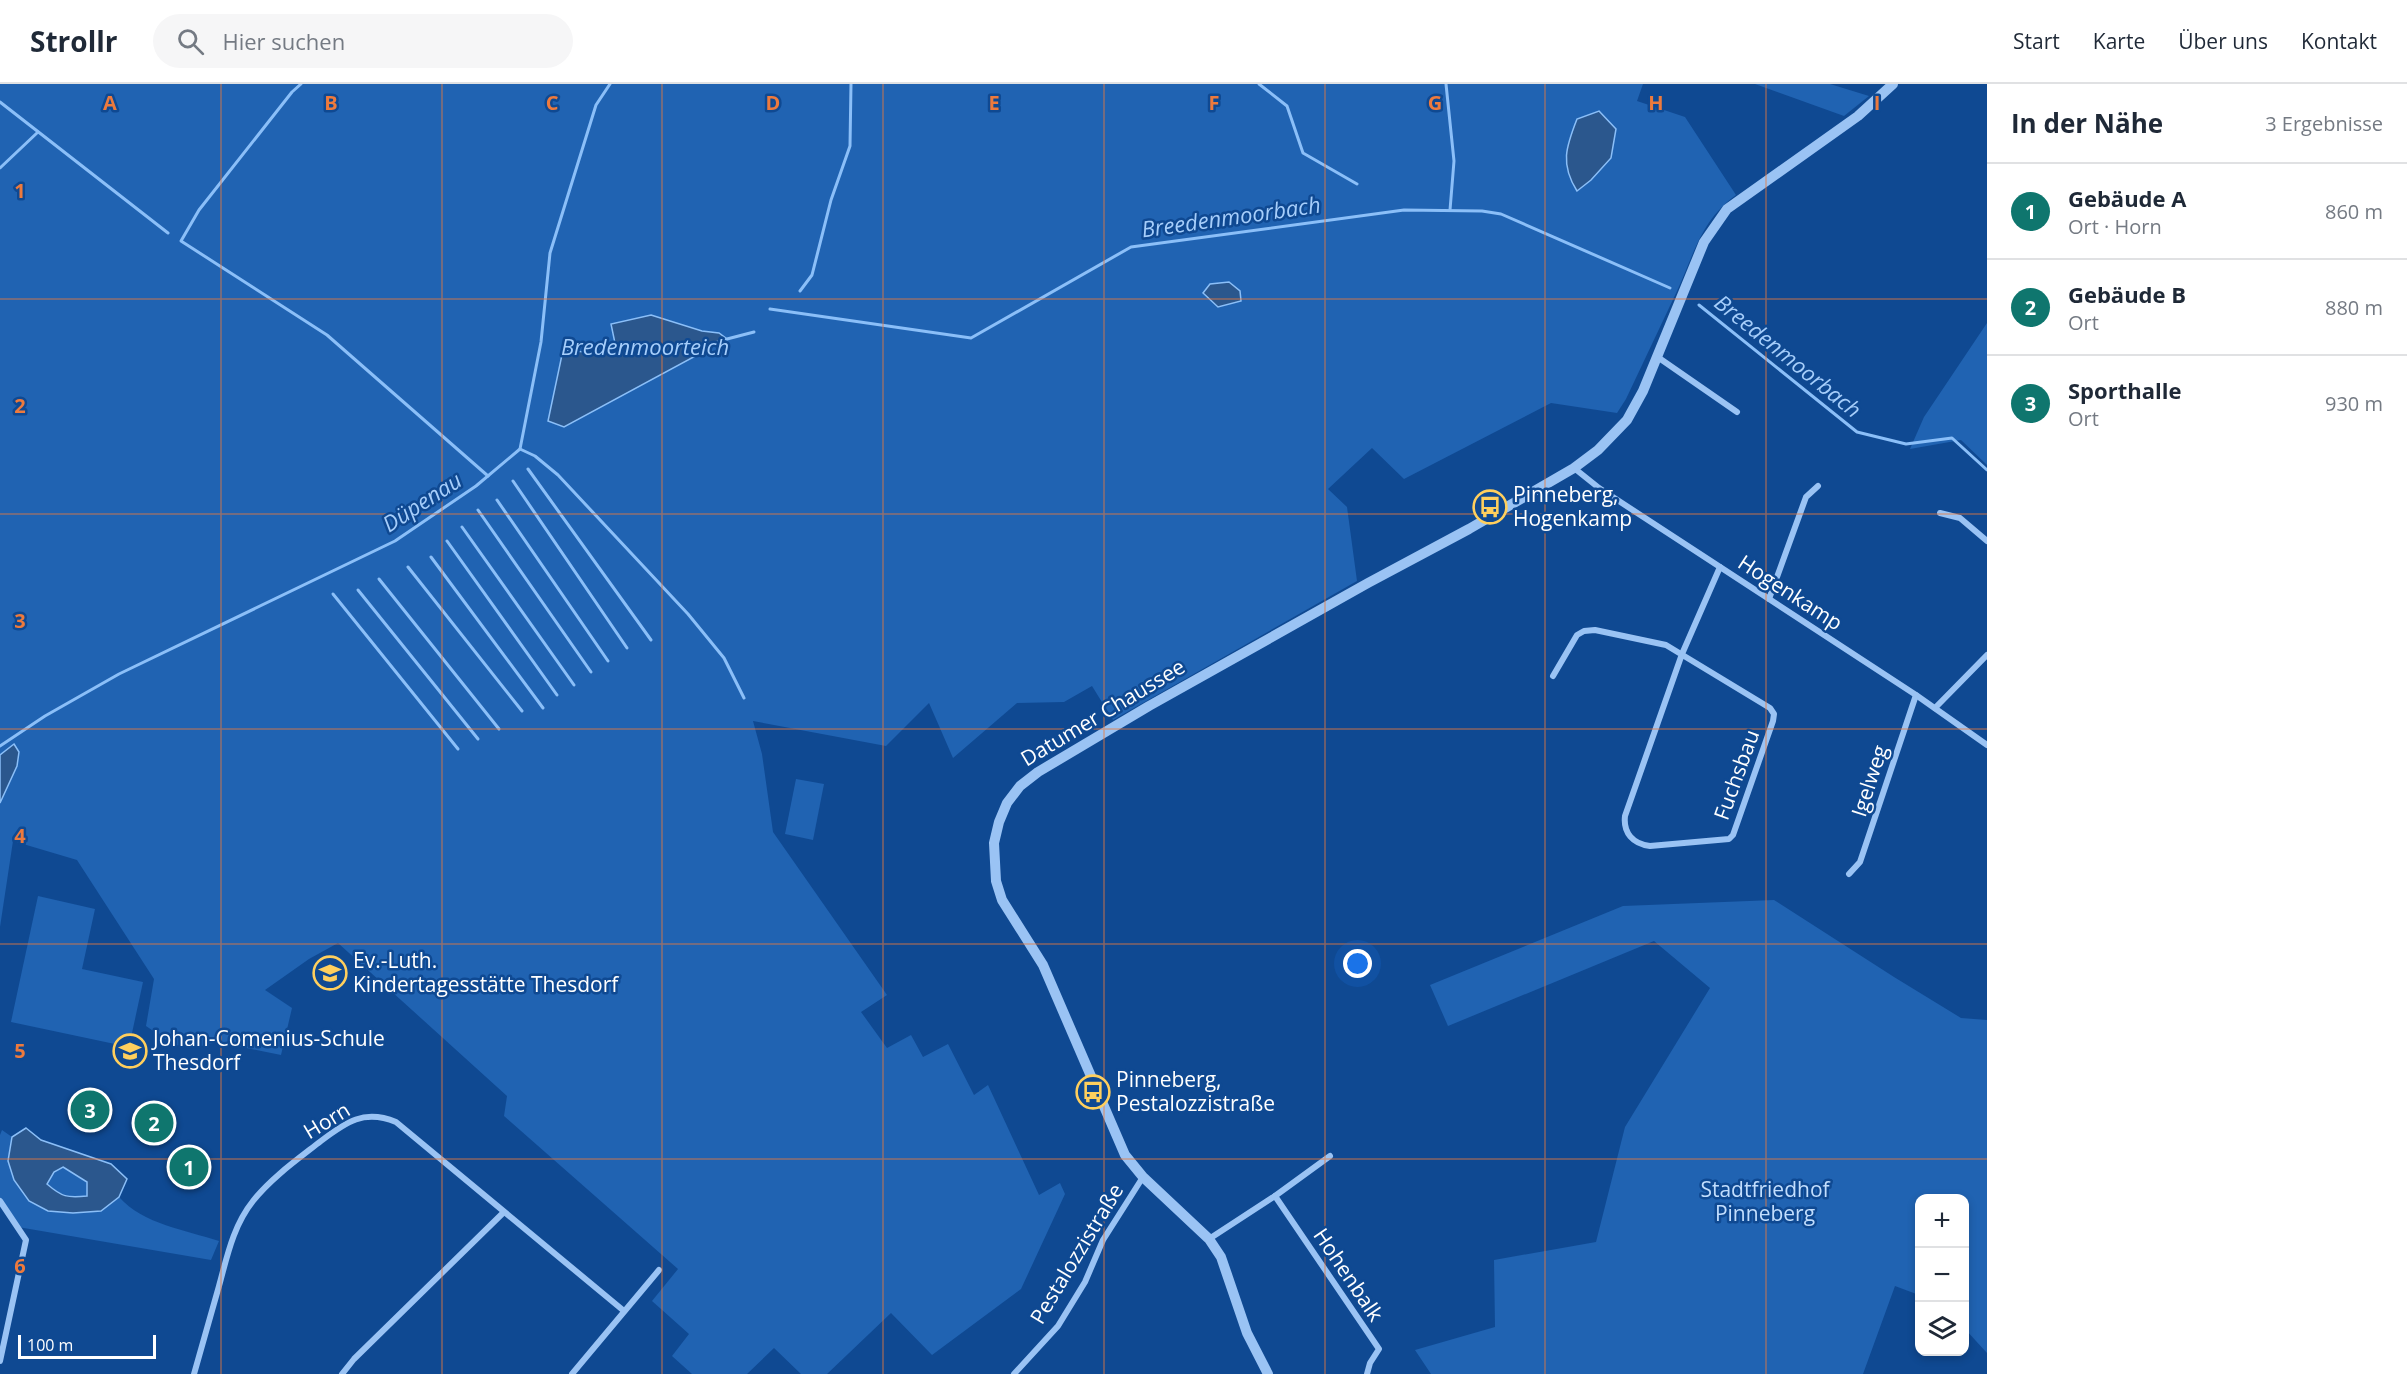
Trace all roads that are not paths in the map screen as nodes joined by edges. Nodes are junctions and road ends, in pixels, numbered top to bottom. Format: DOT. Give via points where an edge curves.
graph roads {
  1 [pos="1893,84"];
  2 [pos="1659,357"];
  3 [pos="1737,412"];
  4 [pos="1574,468"];
  5 [pos="1818,486"];
  6 [pos="1940,513"];
  7 [pos="1987,541"];
  8 [pos="1720,567"];
  9 [pos="1769,598"];
  10 [pos="1683,654"];
  11 [pos="1987,655"];
  12 [pos="1553,676"];
  13 [pos="1916,695"];
  14 [pos="1935,708"];
  15 [pos="1987,745"];
  16 [pos="1849,874"];
  17 [pos="1330,1156"];
  18 [pos="1143,1177"];
  19 [pos="1275,1196"];
  20 [pos="0,1201"];
  21 [pos="504,1212"];
  22 [pos="1209,1239"];
  23 [pos="659,1270"];
  24 [pos="624,1311"];
  25 [pos="0,1361"];
  26 [pos="194,1374"];
  27 [pos="342,1374"];
  28 [pos="572,1374"];
  29 [pos="1014,1374"];
  30 [pos="1268,1374"];
  31 [pos="1367,1374"];
  1 -- 2 [label="street, Datumer Chaussee" via="1858,116 1727,209 1704,242"];
  2 -- 3 [label="street"];
  2 -- 4 [label="street, Datumer Chaussee" via="1627,420"];
  4 -- 8 [label="street, Hogenkamp"];
  4 -- 18 [label="street, Datumer Chaussee" via="1138,712 1038,772 1007,803 994,843 996,881 1002,900 1043,965 1125,1155"];
  5 -- 9 [label="street" via="1806,497"];
  6 -- 7 [label="street" via="1960,518"];
  8 -- 9 [label="street, Hogenkamp"];
  8 -- 10 [label="street, Fuchsbau"];
  9 -- 13 [label="street, Hogenkamp"];
  10 -- 10 [label="street, Fuchsbau" via="1625,816 1624,826 1639,844 1729,839 1773,721 1770,708"];
  10 -- 12 [label="street, Fuchsbau" via="1666,645 1584,631 1570,643"];
  11 -- 14 [label="street"];
  13 -- 14 [label="street, Hogenkamp"];
  13 -- 16 [label="street, Igelweg" via="1860,862"];
  14 -- 15 [label="street, Hogenkamp"];
  17 -- 19 [label="street"];
  18 -- 22 [label="street, Datumer Chaussee"];
  18 -- 29 [label="street, Pestalozzistraße" via="1103,1240 1085,1282 1058,1326"];
  19 -- 22 [label="street"];
  19 -- 31 [label="street, Hohenbalk" via="1378,1349"];
  20 -- 25 [label="street" via="26,1240"];
  21 -- 24 [label="street, Horn"];
  21 -- 26 [label="street, Horn" via="396,1122 383,1116 352,1120 307,1152 251,1203 236,1230"];
  21 -- 27 [label="street"];
  22 -- 30 [label="street, Datumer Chaussee" via="1221,1257 1247,1333"];
  23 -- 24 [label="street"];
  24 -- 28 [label="street"];
}
